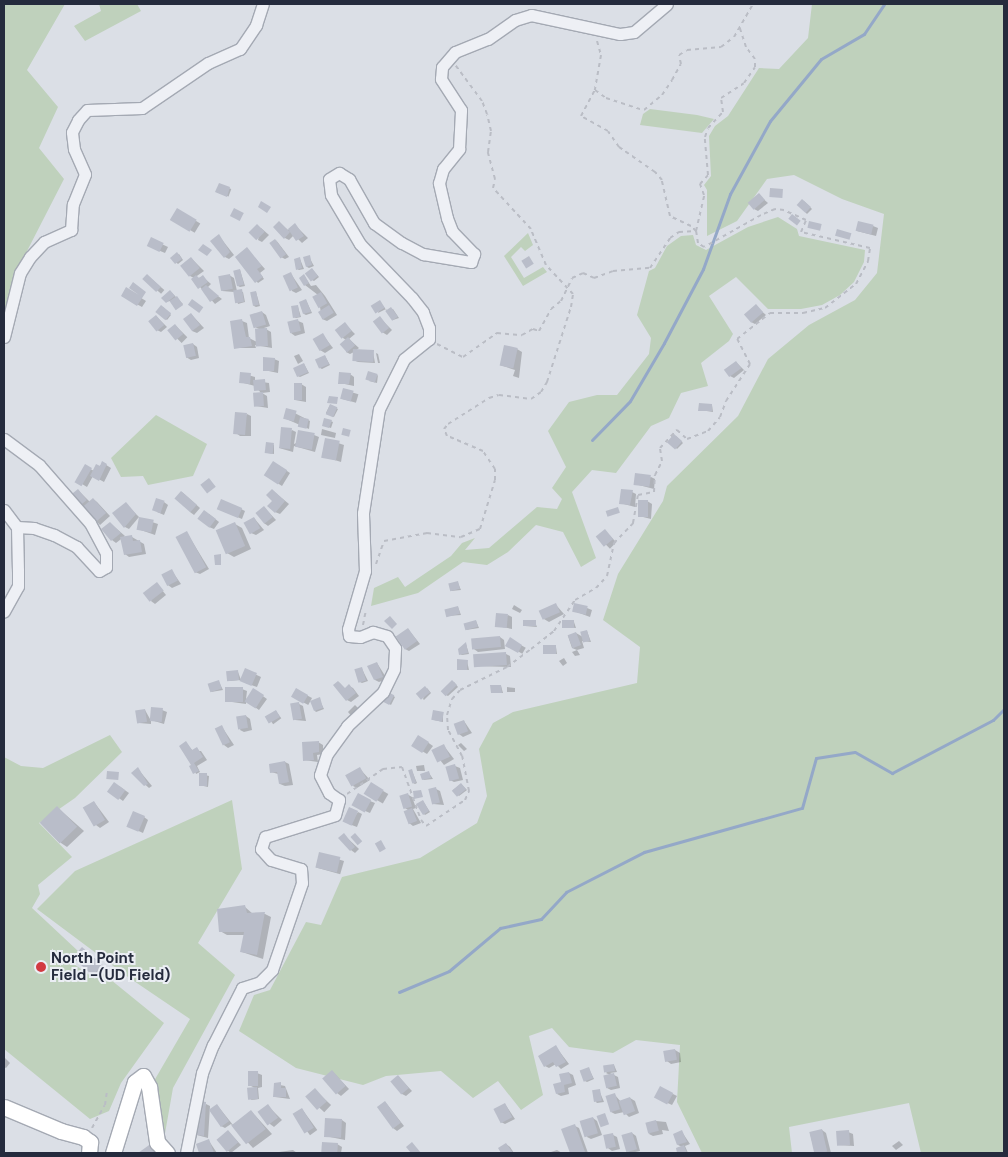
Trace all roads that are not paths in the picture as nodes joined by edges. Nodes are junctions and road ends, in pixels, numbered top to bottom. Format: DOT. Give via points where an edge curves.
graph roads {
  1 [pos="263,4"];
  2 [pos="667,4"];
  3 [pos="4,336"];
  4 [pos="4,439"];
  5 [pos="4,510"];
  6 [pos="17,527"];
  7 [pos="4,611"];
  8 [pos="4,1107"];
  9 [pos="89,1153"];
  10 [pos="113,1153"];
  11 [pos="168,1153"];
  12 [pos="186,1153"];
  1 -- 3 [label="street" via="256,26 240,49 208,63 142,108 88,110 78,120 72,132 74,149 85,174 74,204 71,230 44,242 30,257 20,273"];
  2 -- 12 [label="street" via="634,32 600,32 584,24 531,15 515,20 488,39 455,52 442,67 441,79 461,110 459,149 442,169 439,183 452,231 474,254 471,262 424,254 402,243 374,223 349,179 339,173 329,179 331,195 360,244 423,312 428,339 404,359 379,409 363,514 365,571 348,629 349,636 360,637 373,632 387,636 395,648 394,669 383,692 347,726 326,754 320,775 329,793 339,800 335,815 265,837 260,849 271,860 301,869 302,883 272,970 260,982 242,988 213,1045 202,1073"];
  4 -- 6 [label="street" via="38,465 90,523 106,554 106,567 99,571 77,547 54,535"];
  5 -- 6 [label="street"];
  6 -- 7 [label="street" via="18,586"];
  8 -- 9 [label="main road" via="61,1131 83,1136 90,1142"];
  10 -- 11 [label="main road" via="135,1082 143,1076 149,1087 158,1142"];
}
